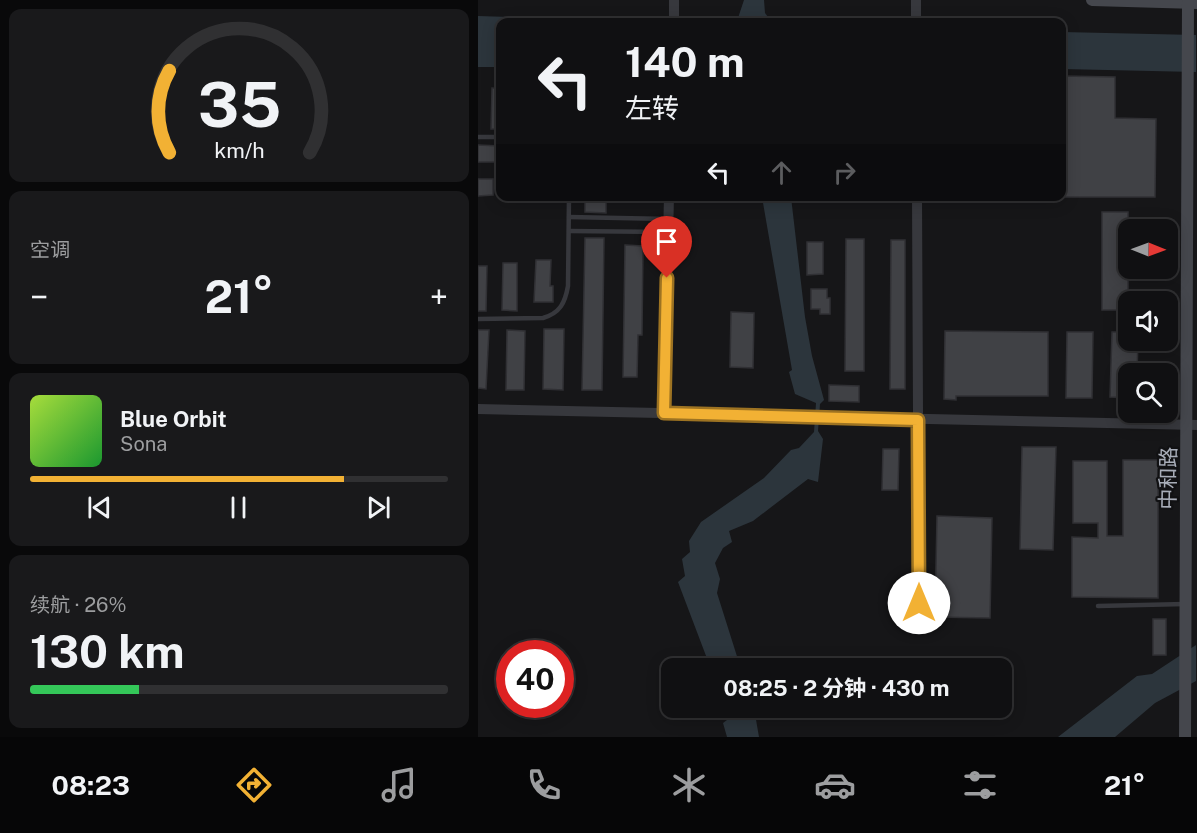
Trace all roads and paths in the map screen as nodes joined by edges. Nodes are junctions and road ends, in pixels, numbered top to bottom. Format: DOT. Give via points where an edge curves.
graph roads {
  1 [pos="674,0"];
  2 [pos="916,0"];
  3 [pos="1092,0"];
  4 [pos="1191,2"];
  5 [pos="674,18"];
  6 [pos="916,18"];
  7 [pos="478,137"];
  8 [pos="496,137"];
  9 [pos="569,201"];
  10 [pos="669,201"];
  11 [pos="917,201"];
  12 [pos="569,217"];
  13 [pos="669,219"];
  14 [pos="569,231"];
  15 [pos="668,232"];
  16 [pos="478,320"];
  17 [pos="478,409"];
  18 [pos="664,413"];
  19 [pos="918,420"];
  20 [pos="1192,424"];
  21 [pos="1186,604"];
  22 [pos="1098,606"];
  23 [pos="919,626"];
  24 [pos="1185,737"];
  1 -- 5 [label="street"];
  2 -- 6 [label="street"];
  3 -- 4 [label="main road"];
  4 -- 20 [label="main road, 中和路"];
  7 -- 8 [label="lane"];
  9 -- 12 [label="lane"];
  10 -- 13 [label="street"];
  11 -- 19 [label="street"];
  12 -- 13 [label="lane"];
  12 -- 14 [label="lane"];
  13 -- 15 [label="street"];
  14 -- 15 [label="lane"];
  14 -- 16 [label="lane" via="566,300 553,316"];
  15 -- 18 [label="street"];
  17 -- 18 [label="street"];
  18 -- 19 [label="street"];
  19 -- 20 [label="street"];
  19 -- 23 [label="street"];
  20 -- 21 [label="main road, 中和路"];
  21 -- 22 [label="lane"];
  21 -- 24 [label="main road, 中和路"];
}
